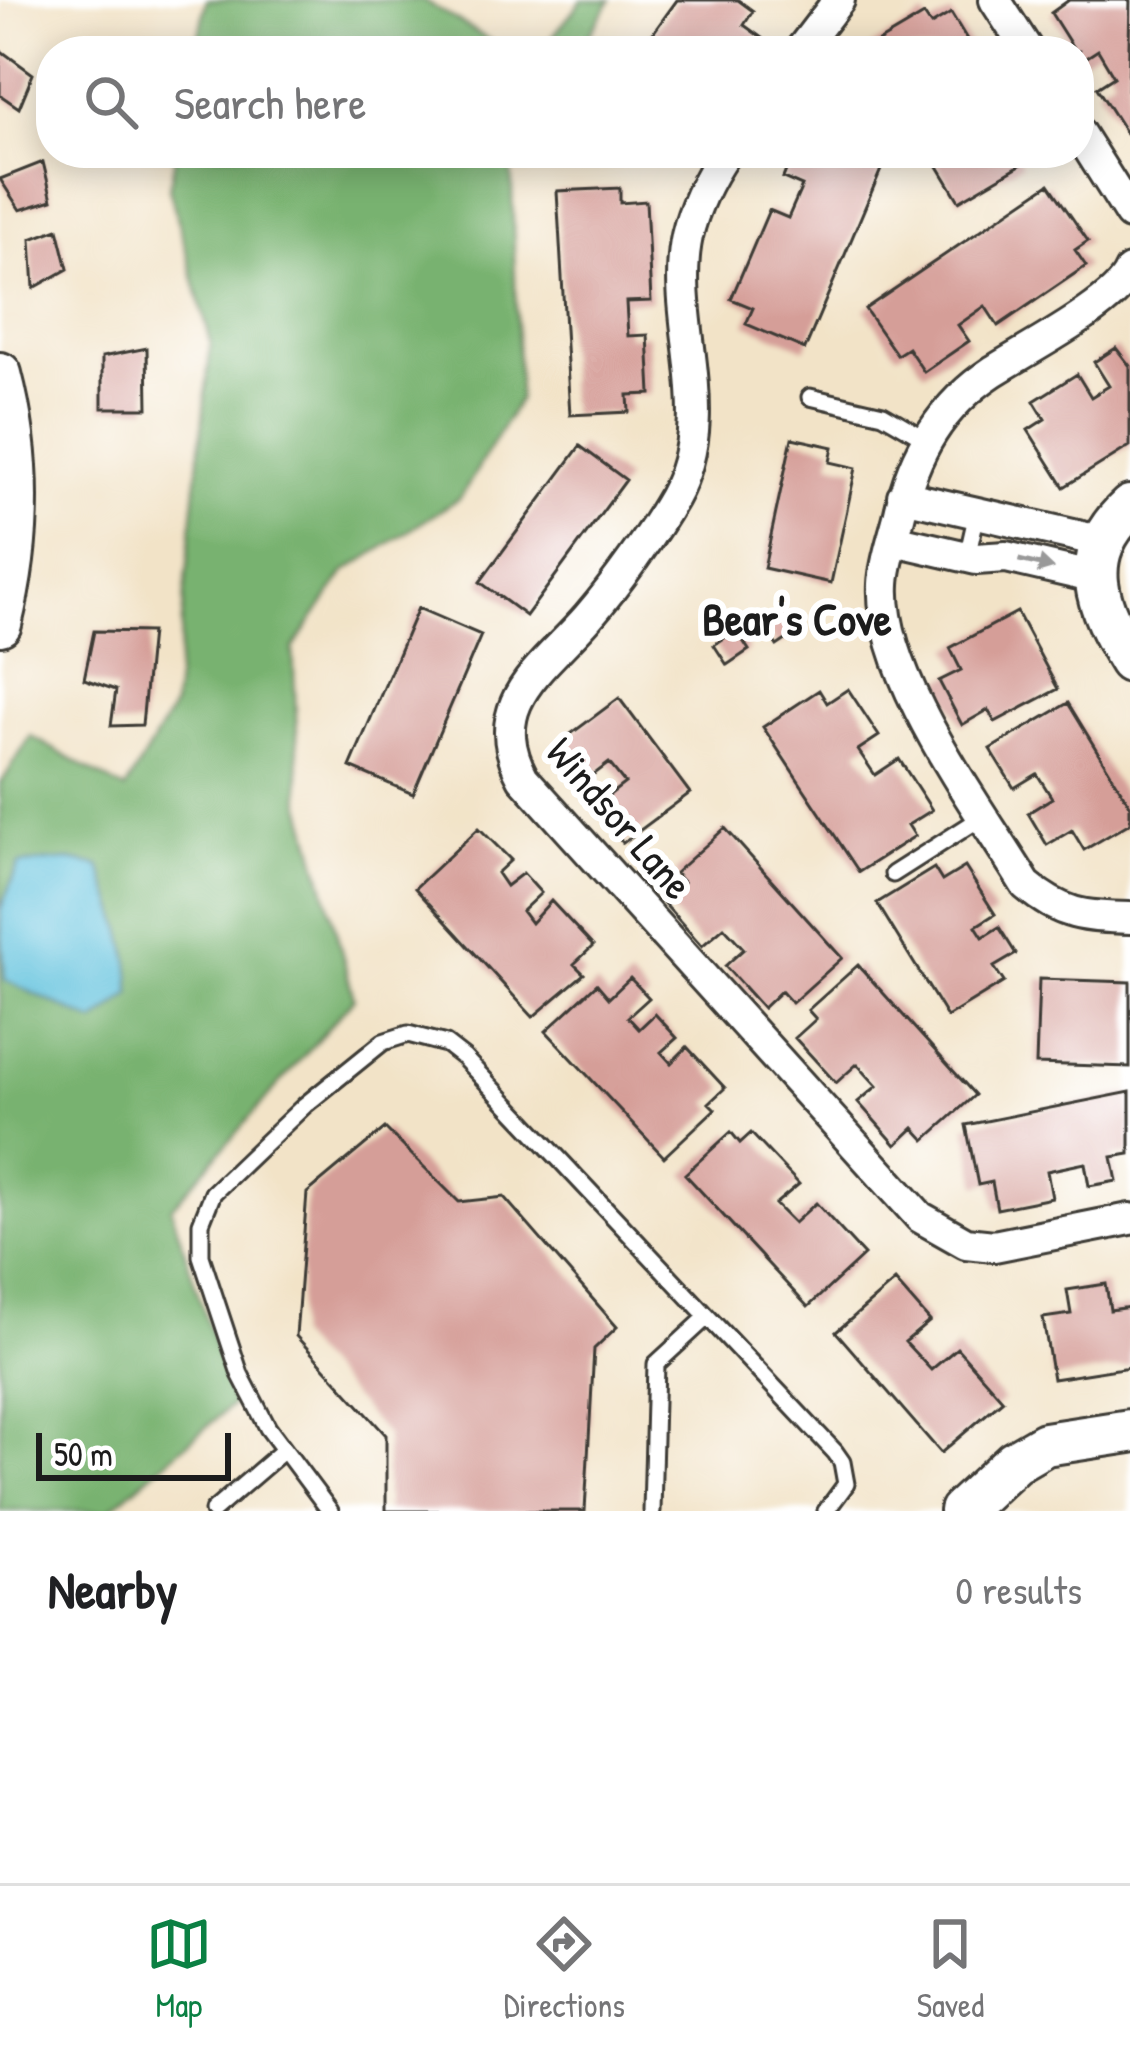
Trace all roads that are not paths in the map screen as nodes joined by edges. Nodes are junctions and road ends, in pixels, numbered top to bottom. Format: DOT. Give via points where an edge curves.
graph roads {
  1 [pos="838,0"];
  2 [pos="995,0"];
  3 [pos="811,36"];
  4 [pos="1018,36"];
  5 [pos="1094,157"];
  6 [pos="717,168"];
  7 [pos="1130,214"];
  8 [pos="1130,271"];
  9 [pos="0,374"];
  10 [pos="810,398"];
  11 [pos="926,439"];
  12 [pos="904,496"];
  13 [pos="1130,507"];
  14 [pos="977,512"];
  15 [pos="893,540"];
  16 [pos="967,557"];
  17 [pos="1100,560"];
  18 [pos="0,624"];
  19 [pos="1130,661"];
  20 [pos="984,816"];
  21 [pos="892,874"];
  22 [pos="1130,918"];
  23 [pos="1130,1219"];
  24 [pos="707,1317"];
  25 [pos="1130,1431"];
  26 [pos="284,1450"];
  27 [pos="328,1510"];
  28 [pos="214,1511"];
  29 [pos="652,1511"];
  30 [pos="826,1511"];
  31 [pos="961,1511"];
  1 -- 3 [label="street"];
  2 -- 4 [label="street"];
  5 -- 7 [label="street"];
  6 -- 23 [label="street, Windsor Lane" via="686,240 694,430 688,463 590,615 518,696 509,753 523,778 920,1217 966,1243 994,1246"];
  8 -- 11 [label="street" via="1109,297 952,402"];
  9 -- 18 [label="street" via="17,509"];
  10 -- 11 [label="lane" via="883,414"];
  11 -- 12 [label="street"];
  12 -- 14 [label="street"];
  12 -- 15 [label="street"];
  13 -- 17 [label="street"];
  14 -- 16 [label="lane"];
  14 -- 17 [label="street"];
  15 -- 16 [label="street"];
  15 -- 20 [label="street" via="884,580 892,649"];
  16 -- 17 [label="street, one-way"];
  17 -- 19 [label="street" via="1098,599"];
  20 -- 21 [label="lane"];
  20 -- 22 [label="street" via="1026,885 1050,906"];
  24 -- 26 [label="lane" via="464,1058 408,1034 383,1042 304,1105 212,1193 201,1222 201,1256 240,1374"];
  24 -- 29 [label="lane" via="656,1364"];
  24 -- 30 [label="lane" via="842,1462 845,1484"];
  25 -- 31 [label="street" via="1045,1444"];
  26 -- 27 [label="lane"];
  26 -- 28 [label="lane"];
}
